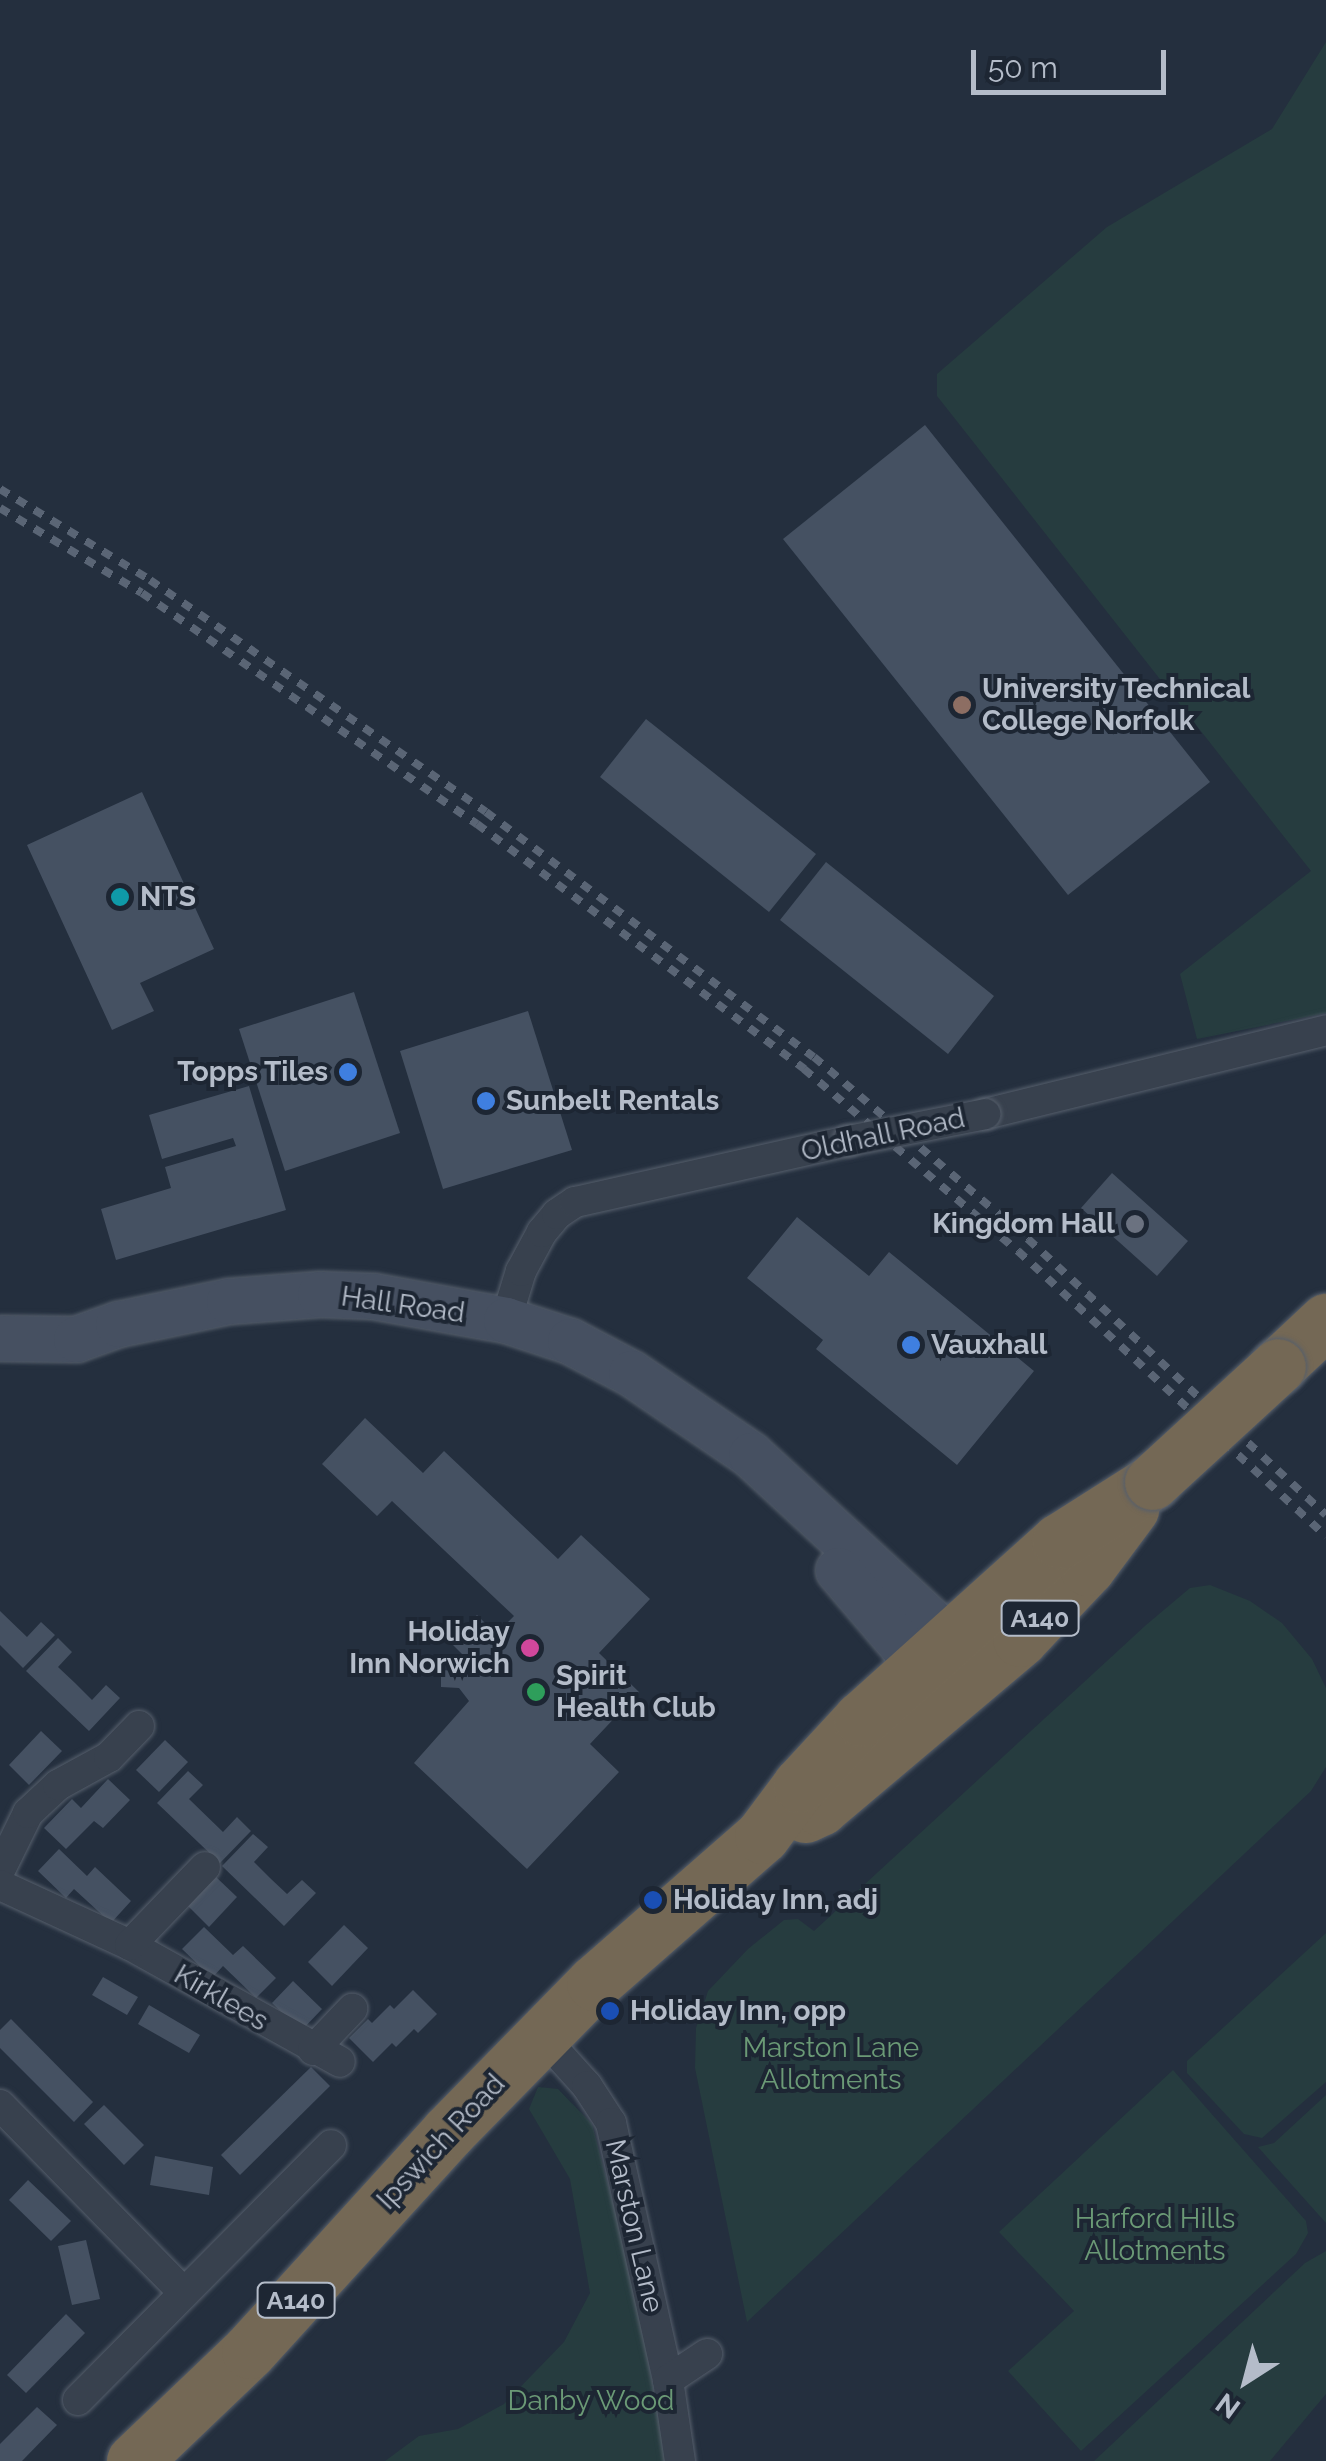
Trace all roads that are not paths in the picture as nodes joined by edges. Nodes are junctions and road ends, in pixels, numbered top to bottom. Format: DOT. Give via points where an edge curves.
graph roads {
  1 [pos="1326,1030"];
  2 [pos="0,1310"];
  3 [pos="506,1320"];
  4 [pos="1326,1320"];
  5 [pos="118,1324"];
  6 [pos="0,1338"];
  7 [pos="1152,1482"];
  8 [pos="944,1666"];
  9 [pos="139,1726"];
  10 [pos="205,1866"];
  11 [pos="0,1870"];
  12 [pos="0,1885"];
  13 [pos="130,1945"];
  14 [pos="352,2010"];
  15 [pos="542,2036"];
  16 [pos="0,2105"];
  17 [pos="331,2145"];
  18 [pos="183,2292"];
  19 [pos="707,2354"];
  20 [pos="668,2380"];
  21 [pos="78,2400"];
  22 [pos="134,2461"];
  23 [pos="680,2461"];
  1 -- 3 [label="street, Oldhall Road, bridge" via="985,1114 575,1202 542,1232"];
  2 -- 5 [label="street, Hall Road"];
  3 -- 5 [label="street, Hall Road" via="373,1296 320,1294 229,1300"];
  3 -- 8 [label="street, Hall Road" via="570,1342 670,1399"];
  4 -- 7 [label="highway, Ipswich Road / A140, bridge"];
  5 -- 6 [label="street, Hall Road" via="76,1339"];
  7 -- 8 [label="highway, Ipswich Road / A140" via="1120,1524"];
  7 -- 8 [label="highway, Ipswich Road / A140" via="1060,1540"];
  8 -- 15 [label="highway, Ipswich Road / A140" via="800,1785 762,1836"];
  9 -- 11 [label="street" via="109,1757 58,1785 28,1814"];
  10 -- 13 [label="street"];
  12 -- 13 [label="street, Kirklees"];
  13 -- 14 [label="street, Kirklees" via="326,2056"];
  15 -- 20 [label="street, Marston Lane" via="611,2123"];
  15 -- 22 [label="highway, Ipswich Road / A140" via="249,2351"];
  16 -- 18 [label="street"];
  17 -- 18 [label="street"];
  18 -- 21 [label="street"];
  19 -- 20 [label="street"];
  20 -- 23 [label="street, Marston Lane"];
}
